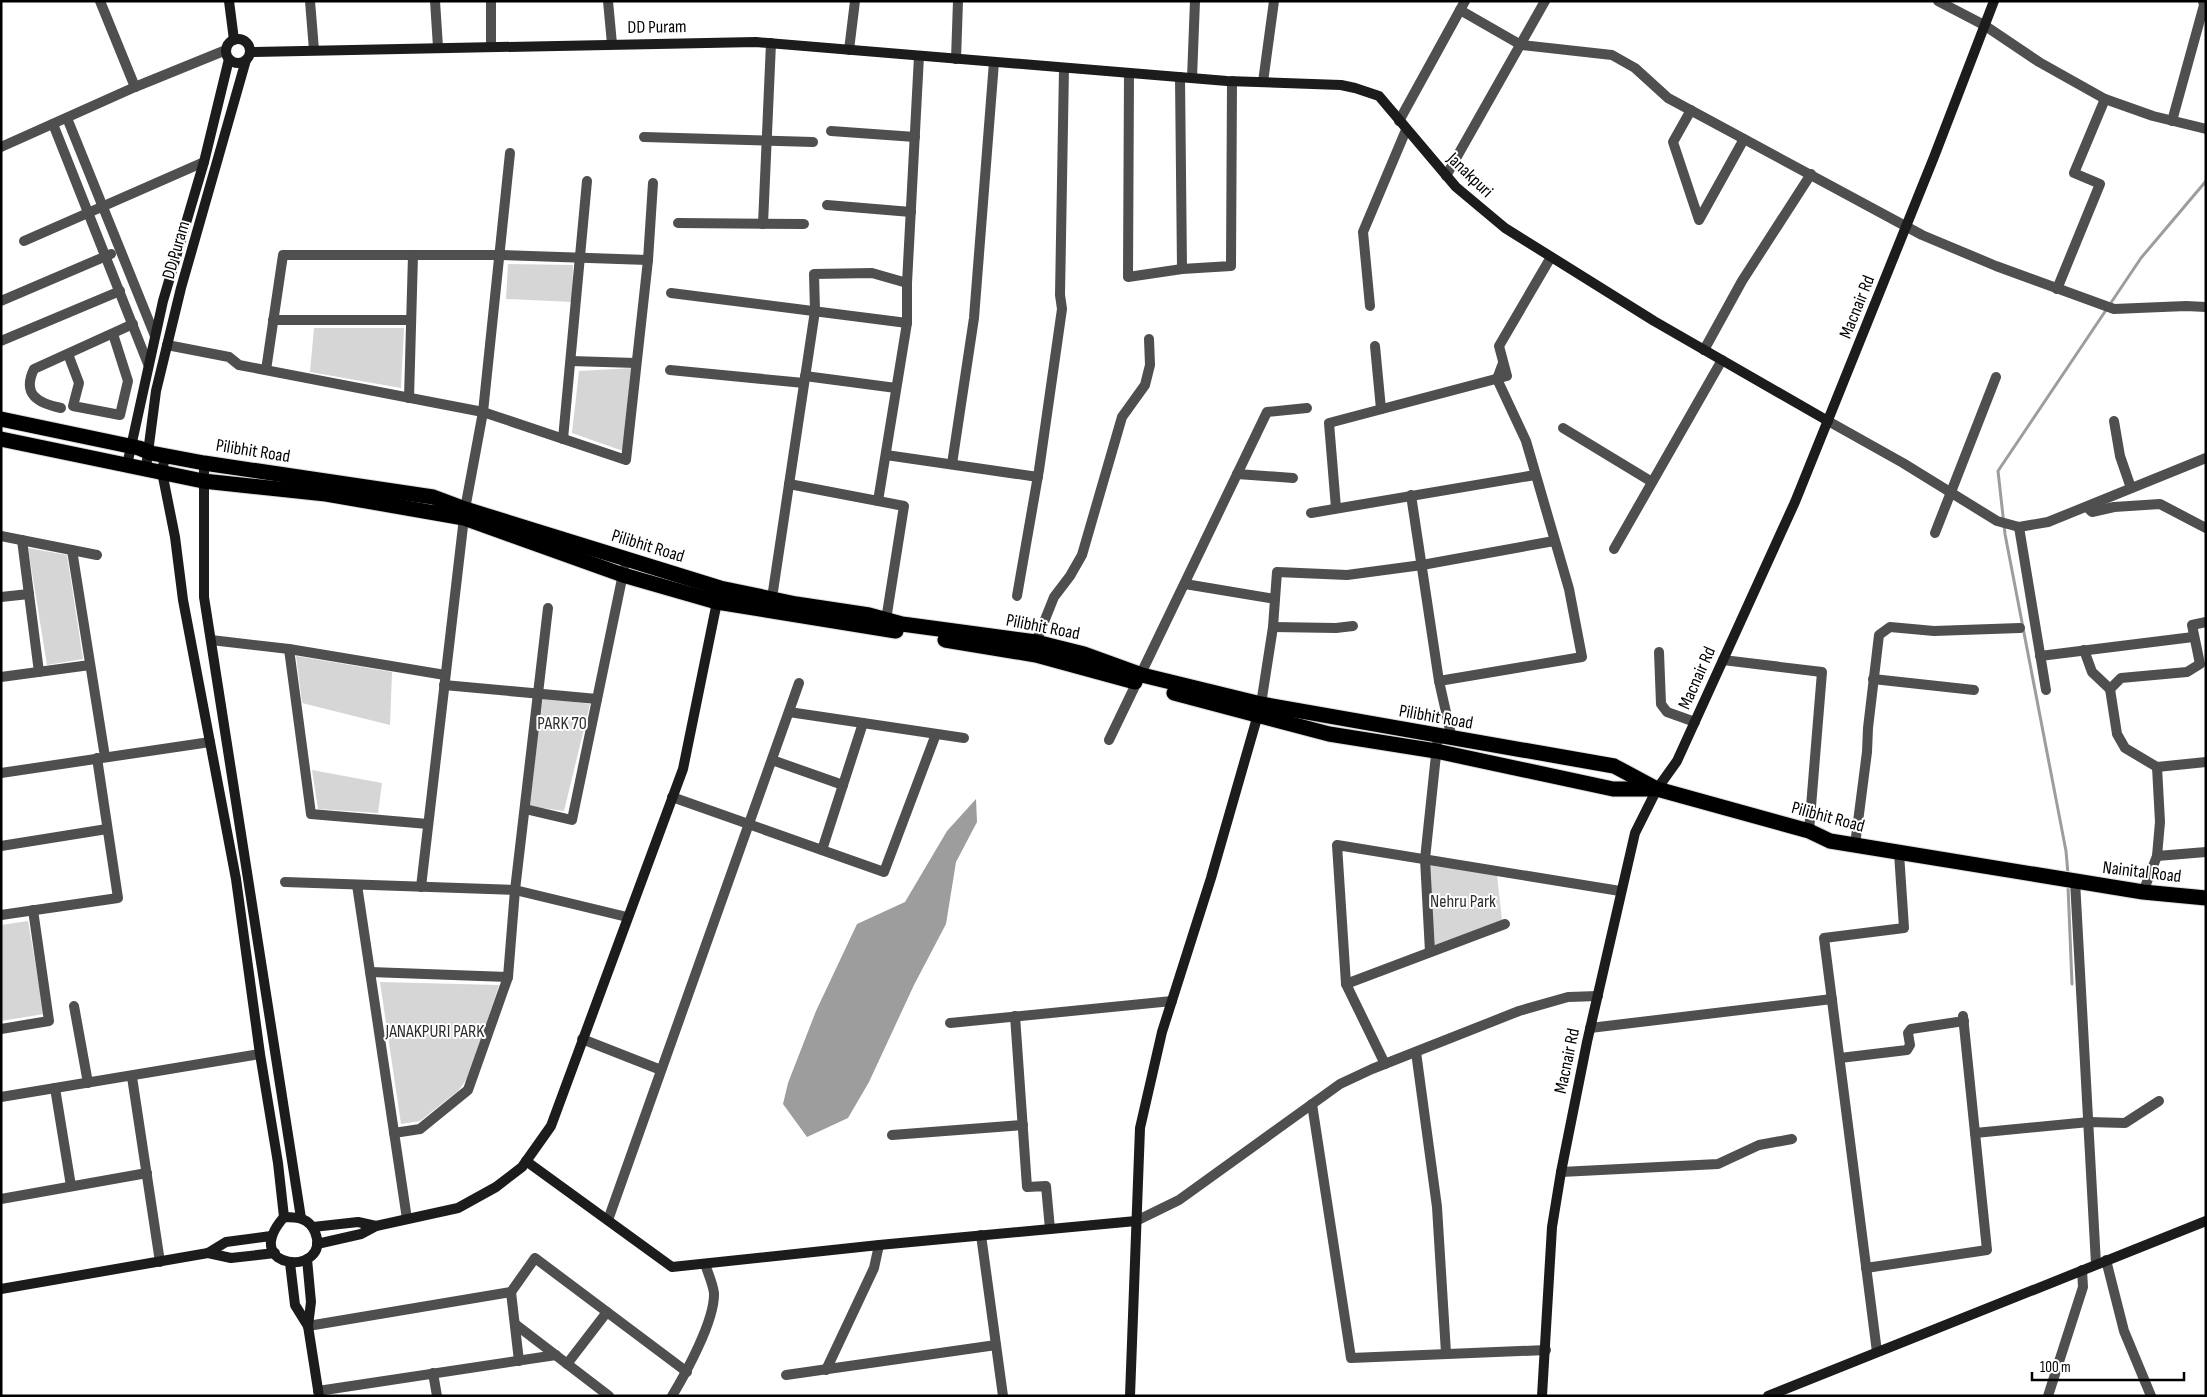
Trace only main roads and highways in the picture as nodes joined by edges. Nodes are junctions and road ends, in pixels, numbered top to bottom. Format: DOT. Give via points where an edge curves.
graph roads {
  1 [pos="1,419"];
  2 [pos="1,439"];
  3 [pos="465,514"];
  4 [pos="719,595"];
  5 [pos="1139,679"];
  6 [pos="1442,742"];
  7 [pos="1657,789"];
  8 [pos="2071,881"];
  9 [pos="2206,898"];
  1 -- 3 [label="highway, Pilibhit Road" via="165,456 433,497"];
  2 -- 3 [label="highway" via="203,480"];
  3 -- 4 [label="highway, Pilibhit Road" via="627,559"];
  3 -- 4 [label="highway" via="623,575"];
  4 -- 5 [label="highway" via="1036,655"];
  4 -- 5 [label="highway, Pilibhit Road" via="772,598 886,620 1036,642 1084,654"];
  5 -- 6 [label="highway, Pilibhit Road" via="1259,710"];
  6 -- 7 [label="highway" via="1613,789"];
  6 -- 7 [label="highway, Pilibhit Road" via="1614,766"];
  7 -- 8 [label="highway, Pilibhit Road" via="1809,831 1830,841"];
  8 -- 9 [label="highway, Nainital Road"];
}
